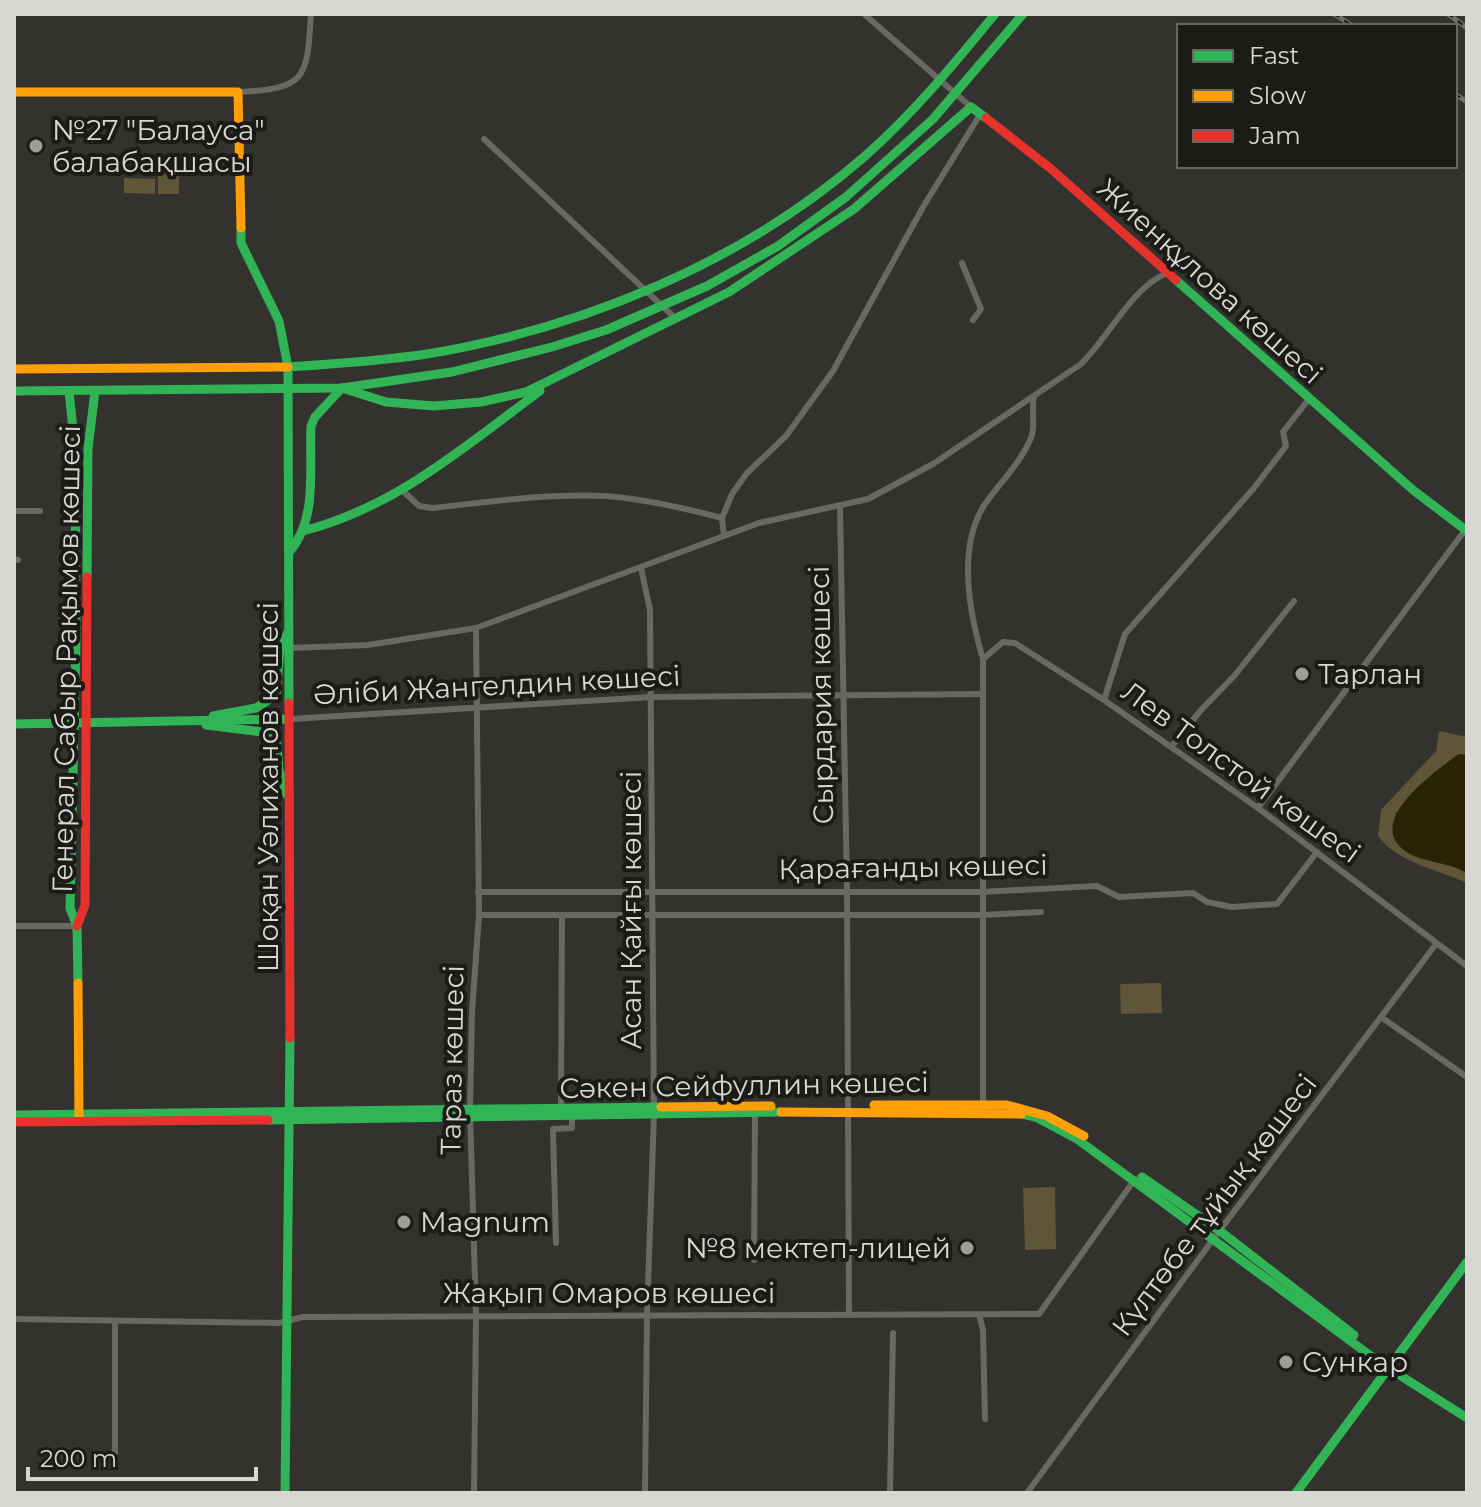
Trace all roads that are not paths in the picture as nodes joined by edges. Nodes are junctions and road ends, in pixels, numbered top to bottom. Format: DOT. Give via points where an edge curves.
graph roads {
  1 [pos="311,14"];
  2 [pos="864,14"];
  3 [pos="995,14"];
  4 [pos="1023,14"];
  5 [pos="14,92"];
  6 [pos="238,92"];
  7 [pos="971,107"];
  8 [pos="981,113"];
  9 [pos="484,139"];
  10 [pos="962,263"];
  11 [pos="1167,273"];
  12 [pos="675,318"];
  13 [pos="973,320"];
  14 [pos="288,367"];
  15 [pos="14,369"];
  16 [pos="558,377"];
  17 [pos="342,388"];
  18 [pos="14,391"];
  19 [pos="69,391"];
  20 [pos="95,391"];
  21 [pos="288,391"];
  22 [pos="1034,396"];
  23 [pos="1309,399"];
  24 [pos="75,449"];
  25 [pos="88,449"];
  26 [pos="403,491"];
  27 [pos="840,507"];
  28 [pos="14,511"];
  29 [pos="40,511"];
  30 [pos="722,518"];
  31 [pos="1466,530"];
  32 [pos="303,531"];
  33 [pos="724,536"];
  34 [pos="290,551"];
  35 [pos="641,568"];
  36 [pos="1294,601"];
  37 [pos="290,625"];
  38 [pos="476,628"];
  39 [pos="290,648"];
  40 [pos="983,659"];
  41 [pos="982,694"];
  42 [pos="843,696"];
  43 [pos="652,697"];
  44 [pos="1104,700"];
  45 [pos="477,706"];
  46 [pos="290,719"];
  47 [pos="74,722"];
  48 [pos="88,722"];
  49 [pos="187,722"];
  50 [pos="14,724"];
  51 [pos="1171,747"];
  52 [pos="290,805"];
  53 [pos="1258,808"];
  54 [pos="1317,852"];
  55 [pos="847,890"];
  56 [pos="478,892"];
  57 [pos="654,892"];
  58 [pos="981,892"];
  59 [pos="1041,912"];
  60 [pos="479,915"];
  61 [pos="562,915"];
  62 [pos="981,915"];
  63 [pos="654,916"];
  64 [pos="847,916"];
  65 [pos="14,926"];
  66 [pos="77,926"];
  67 [pos="1436,944"];
  68 [pos="1467,966"];
  69 [pos="1381,1017"];
  70 [pos="1467,1077"];
  71 [pos="983,1107"];
  72 [pos="848,1108"];
  73 [pos="561,1109"];
  74 [pos="654,1110"];
  75 [pos="755,1112"];
  76 [pos="292,1114"];
  77 [pos="471,1114"];
  78 [pos="14,1115"];
  79 [pos="572,1116"];
  80 [pos="79,1118"];
  81 [pos="14,1122"];
  82 [pos="1135,1179"];
  83 [pos="1217,1235"];
  84 [pos="556,1243"];
  85 [pos="754,1260"];
  86 [pos="1467,1262"];
  87 [pos="979,1314"];
  88 [pos="476,1315"];
  89 [pos="647,1315"];
  90 [pos="849,1315"];
  91 [pos="14,1319"];
  92 [pos="288,1321"];
  93 [pos="115,1322"];
  94 [pos="893,1333"];
  95 [pos="1389,1367"];
  96 [pos="1467,1418"];
  97 [pos="985,1419"];
  98 [pos="115,1453"];
  99 [pos="285,1493"];
  100 [pos="474,1493"];
  101 [pos="645,1493"];
  102 [pos="890,1493"];
  103 [pos="1027,1493"];
  104 [pos="1296,1493"];
  1 -- 6 [label="street" via="302,74 282,86"];
  2 -- 7 [label="street, Жиенқұлова көшесі"];
  3 -- 14 [label="street" via="935,88 864,157 725,254 646,292 522,335 467,347"];
  4 -- 17 [label="street" via="904,148 778,246 707,286 577,340 452,372"];
  5 -- 6 [label="street"];
  6 -- 14 [label="street, Шоқан Уәлиханов көшесі" via="241,243 274,307"];
  7 -- 8 [label="street, Жиенқұлова көшесі"];
  7 -- 12 [label="street" via="854,209 729,292"];
  8 -- 11 [label="street, Жиенқұлова көшесі"];
  8 -- 30 [label="street" via="833,371 786,436 747,473"];
  9 -- 12 [label="street"];
  10 -- 13 [label="street" via="981,309"];
  11 -- 22 [label="street" via="1151,280 1081,364"];
  11 -- 23 [label="street, Жиенқұлова көшесі"];
  12 -- 16 [label="street"];
  14 -- 15 [label="street"];
  14 -- 21 [label="street, Шоқан Уәлиханов көшесі"];
  16 -- 17 [label="street" via="497,401 424,406 363,398"];
  16 -- 26 [label="street"];
  17 -- 21 [label="street"];
  17 -- 32 [label="street" via="311,426"];
  18 -- 19 [label="street"];
  19 -- 20 [label="street"];
  19 -- 24 [label="street, Генерал Сабыр Рақымов көшесі"];
  20 -- 21 [label="street"];
  20 -- 25 [label="street, Генерал Сабыр Рақымов көшесі"];
  21 -- 34 [label="street, Шоқан Уәлиханов көшесі"];
  22 -- 27 [label="street" via="933,464 868,499"];
  22 -- 40 [label="street" via="1030,441 984,506 970,539 967,558"];
  23 -- 31 [label="street, Жиенқұлова көшесі"];
  23 -- 44 [label="street" via="1283,432 1286,446 1254,488 1125,634"];
  24 -- 25 [label="street"];
  24 -- 47 [label="street, Генерал Сабыр Рақымов көшесі"];
  25 -- 48 [label="street, Генерал Сабыр Рақымов көшесі"];
  26 -- 30 [label="street" via="419,506 432,508 604,496"];
  26 -- 32 [label="street" via="334,523"];
  27 -- 33 [label="street" via="759,523"];
  27 -- 42 [label="street, Сырдария көшесі"];
  28 -- 29 [label="street"];
  30 -- 33 [label="street"];
  31 -- 53 [label="street"];
  32 -- 34 [label="street"];
  33 -- 35 [label="street"];
  34 -- 37 [label="street, Шоқан Уәлиханов көшесі"];
  35 -- 38 [label="street"];
  35 -- 43 [label="street, Асан Қайғы көшесі" via="650,610"];
  36 -- 51 [label="street"];
  37 -- 39 [label="street, Шоқан Уәлиханов көшесі"];
  37 -- 49 [label="street" via="272,701"];
  38 -- 39 [label="street" via="368,645"];
  38 -- 45 [label="street, Тараз көшесі"];
  39 -- 46 [label="street, Шоқан Уәлиханов көшесі"];
  40 -- 41 [label="street"];
  40 -- 44 [label="street, Лев Толстой көшесі" via="1003,642 1015,643"];
  41 -- 42 [label="street, Әліби Жангелдин көшесі"];
  41 -- 58 [label="street"];
  42 -- 43 [label="street, Әліби Жангелдин көшесі"];
  42 -- 55 [label="street, Сырдария көшесі"];
  43 -- 45 [label="street, Әліби Жангелдин көшесі"];
  43 -- 57 [label="street, Асан Қайғы көшесі"];
  44 -- 51 [label="street, Лев Толстой көшесі"];
  45 -- 46 [label="street, Әліби Жангелдин көшесі"];
  45 -- 56 [label="street, Тараз көшесі"];
  46 -- 49 [label="street, Әліби Жангелдин көшесі"];
  46 -- 52 [label="street, Шоқан Уәлиханов көшесі"];
  47 -- 48 [label="street, Әліби Жангелдин көшесі"];
  47 -- 50 [label="street, Әліби Жангелдин көшесі"];
  47 -- 66 [label="street, Генерал Сабыр Рақымов көшесі" via="70,908"];
  48 -- 49 [label="street, Әліби Жангелдин көшесі"];
  48 -- 66 [label="street, Генерал Сабыр Рақымов көшесі" via="85,905"];
  49 -- 52 [label="street" via="271,737"];
  51 -- 53 [label="street, Лев Толстой көшесі"];
  52 -- 76 [label="street, Шоқан Уәлиханов көшесі"];
  53 -- 54 [label="street, Лев Толстой көшесі"];
  54 -- 58 [label="street, Қарағанды көшесі" via="1277,904 1232,907 1193,893 1119,897 1097,886"];
  54 -- 67 [label="street, Лев Толстой көшесі"];
  55 -- 57 [label="street, Қарағанды көшесі"];
  55 -- 58 [label="street, Қарағанды көшесі"];
  55 -- 64 [label="street, Сырдария көшесі"];
  56 -- 57 [label="street, Қарағанды көшесі"];
  56 -- 60 [label="street, Тараз көшесі"];
  57 -- 63 [label="street, Асан Қайғы көшесі"];
  58 -- 62 [label="street"];
  59 -- 62 [label="street, Қарағанды көшесі"];
  60 -- 61 [label="street, Қарағанды көшесі"];
  60 -- 77 [label="street, Тараз көшесі"];
  61 -- 63 [label="street, Қарағанды көшесі"];
  61 -- 73 [label="street"];
  62 -- 64 [label="street, Қарағанды көшесі"];
  62 -- 71 [label="street"];
  63 -- 64 [label="street, Қарағанды көшесі"];
  63 -- 74 [label="street, Асан Қайғы көшесі"];
  64 -- 72 [label="street, Сырдария көшесі"];
  65 -- 66 [label="street"];
  66 -- 80 [label="street, Генерал Сабыр Рақымов көшесі"];
  67 -- 68 [label="street, Лев Толстой көшесі"];
  67 -- 69 [label="street, Күлтөбе тұйық көшесі"];
  69 -- 70 [label="street"];
  69 -- 83 [label="street, Күлтөбе тұйық көшесі"];
  71 -- 72 [label="street, Сәкен Сейфуллин көшесі"];
  71 -- 82 [label="street, Сәкен Сейфуллин көшесі" via="1045,1121"];
  71 -- 83 [label="street, Сәкен Сейфуллин көшесі" via="1027,1107 1065,1124"];
  72 -- 74 [label="street, Сәкен Сейфуллин көшесі"];
  72 -- 75 [label="street, Сәкен Сейфуллин көшесі"];
  72 -- 90 [label="street, Сырдария көшесі"];
  73 -- 74 [label="street, Сәкен Сейфуллин көшесі"];
  73 -- 77 [label="street, Сәкен Сейфуллин көшесі"];
  74 -- 75 [label="street, Сәкен Сейфуллин көшесі"];
  74 -- 79 [label="street, Сәкен Сейфуллин көшесі"];
  74 -- 89 [label="street, Асан Қайғы көшесі"];
  75 -- 85 [label="street, Сәкен Сейфуллин көшесі"];
  76 -- 77 [label="street, Сәкен Сейфуллин көшесі"];
  76 -- 80 [label="street, Сәкен Сейфуллин көшесі"];
  76 -- 92 [label="street, Шоқан Уәлиханов көшесі"];
  77 -- 79 [label="street, Сәкен Сейфуллин көшесі"];
  77 -- 88 [label="street, Тараз көшесі"];
  78 -- 80 [label="street, Сәкен Сейфуллин көшесі"];
  79 -- 84 [label="street" via="572,1128 553,1129"];
  80 -- 81 [label="street, Сәкен Сейфуллин көшесі"];
  82 -- 83 [label="street, Сәкен Сейфуллин көшесі"];
  82 -- 87 [label="street, Жақып Омаров көшесі" via="1039,1314"];
  83 -- 95 [label="street, Сәкен Сейфуллин көшесі"];
  83 -- 103 [label="street, Күлтөбе тұйық көшесі"];
  86 -- 95 [label="street"];
  87 -- 90 [label="street, Жақып Омаров көшесі"];
  87 -- 97 [label="street"];
  88 -- 89 [label="street, Жақып Омаров көшесі"];
  88 -- 92 [label="street, Жақып Омаров көшесі"];
  88 -- 100 [label="street, Тараз көшесі"];
  89 -- 90 [label="street, Жақып Омаров көшесі"];
  89 -- 101 [label="street, Асан Қайғы көшесі"];
  91 -- 93 [label="street, Жақып Омаров көшесі"];
  92 -- 93 [label="street, Жақып Омаров көшесі"];
  92 -- 99 [label="street, Шоқан Уәлиханов көшесі"];
  93 -- 98 [label="street"];
  94 -- 102 [label="street"];
  95 -- 96 [label="street, Сәкен Сейфуллин көшесі"];
  95 -- 104 [label="street"];
}
